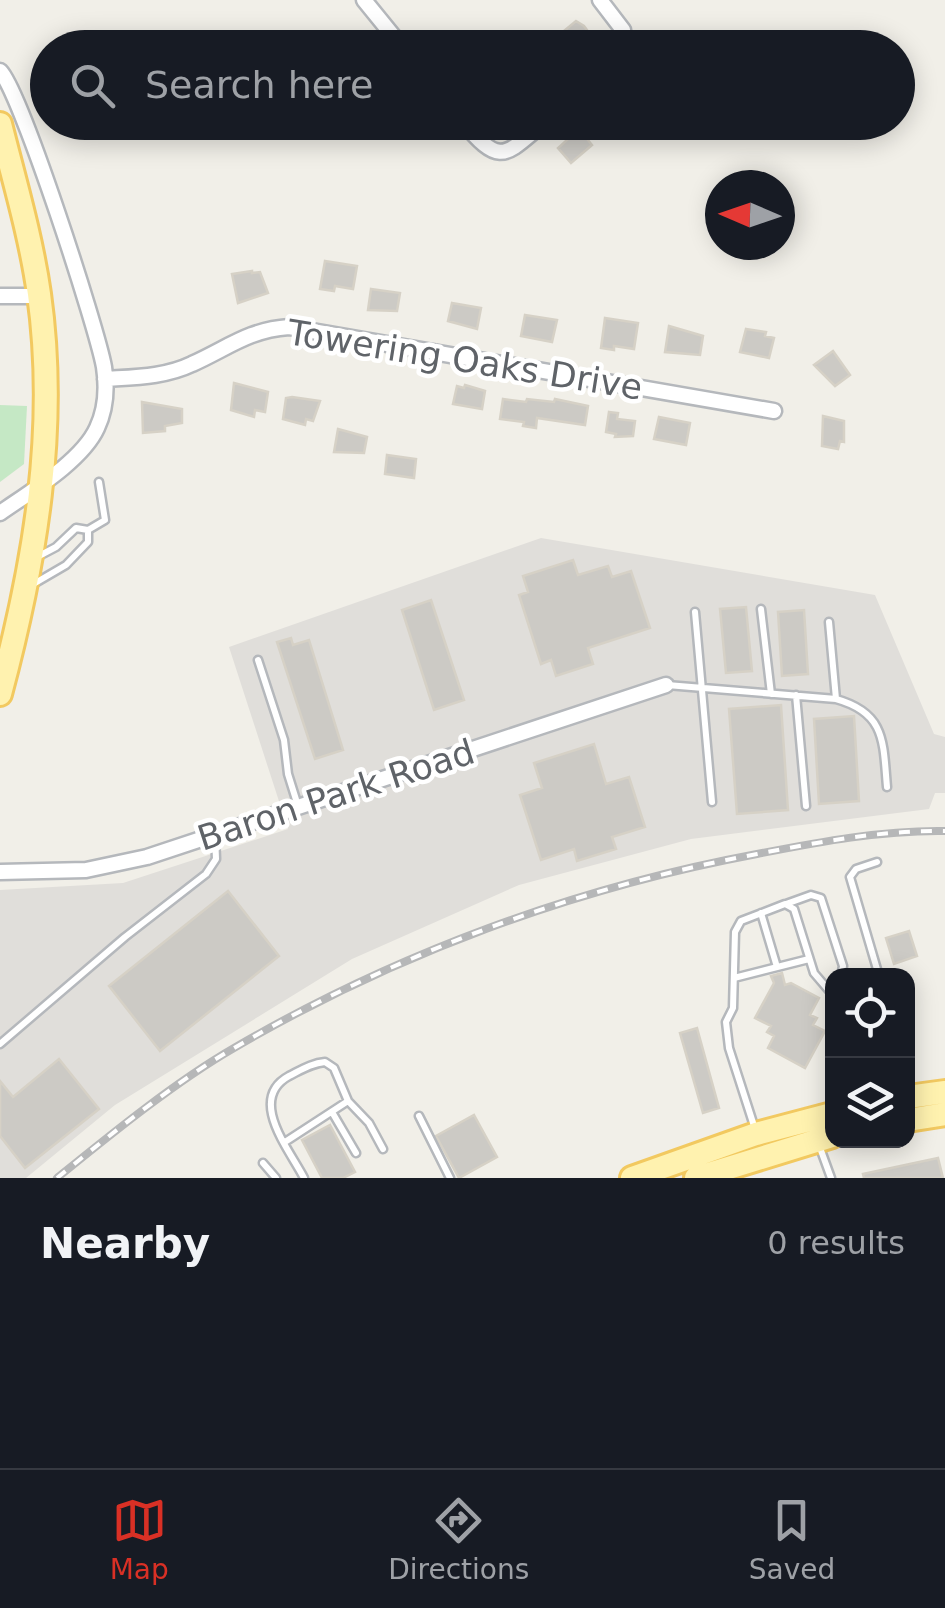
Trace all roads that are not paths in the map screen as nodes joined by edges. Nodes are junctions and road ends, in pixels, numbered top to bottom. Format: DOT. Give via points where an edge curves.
graph roads {
  1 [pos="364,0"];
  2 [pos="600,0"];
  3 [pos="388,30"];
  4 [pos="623,30"];
  5 [pos="0,71"];
  6 [pos="0,124"];
  7 [pos="30,140"];
  8 [pos="30,140"];
  9 [pos="478,140"];
  10 [pos="524,140"];
  11 [pos="0,296"];
  12 [pos="40,296"];
  13 [pos="105,378"];
  14 [pos="774,411"];
  15 [pos="42,482"];
  16 [pos="99,482"];
  17 [pos="0,513"];
  18 [pos="88,530"];
  19 [pos="30,562"];
  20 [pos="24,588"];
  21 [pos="761,609"];
  22 [pos="695,612"];
  23 [pos="829,622"];
  24 [pos="258,660"];
  25 [pos="666,685"];
  26 [pos="703,688"];
  27 [pos="0,694"];
  28 [pos="771,694"];
  29 [pos="796,696"];
  30 [pos="836,699"];
  31 [pos="886,787"];
  32 [pos="712,802"];
  33 [pos="806,806"];
  34 [pos="298,808"];
  35 [pos="215,835"];
  36 [pos="876,862"];
  37 [pos="0,872"];
  38 [pos="785,904"];
  39 [pos="761,913"];
  40 [pos="809,959"];
  41 [pos="777,967"];
  42 [pos="842,968"];
  43 [pos="877,968"];
  44 [pos="734,978"];
  45 [pos="825,983"];
  46 [pos="0,1044"];
  47 [pos="945,1092"];
  48 [pos="348,1101"];
  49 [pos="915,1101"];
  50 [pos="915,1105"];
  51 [pos="332,1112"];
  52 [pos="945,1114"];
  53 [pos="419,1116"];
  54 [pos="825,1116"];
  55 [pos="756,1134"];
  56 [pos="825,1137"];
  57 [pos="285,1142"];
  58 [pos="827,1148"];
  59 [pos="383,1149"];
  60 [pos="356,1153"];
  61 [pos="263,1164"];
  62 [pos="643,1176"];
  63 [pos="276,1178"];
  64 [pos="304,1178"];
  65 [pos="450,1178"];
  66 [pos="696,1178"];
  67 [pos="831,1178"];
  1 -- 3 [label="street"];
  2 -- 4 [label="street"];
  5 -- 8 [label="street"];
  6 -- 12 [label="main road"];
  7 -- 13 [label="street"];
  9 -- 10 [label="street" via="496,153"];
  11 -- 12 [label="street"];
  12 -- 15 [label="main road" via="46,371"];
  13 -- 14 [label="street, Towering Oaks Drive" via="173,372 245,335 289,327"];
  13 -- 15 [label="street" via="96,429"];
  15 -- 17 [label="street"];
  15 -- 19 [label="main road"];
  16 -- 18 [label="lane" via="105,520"];
  18 -- 19 [label="lane" via="76,528"];
  18 -- 20 [label="lane" via="88,542 66,564"];
  19 -- 20 [label="main road"];
  20 -- 27 [label="main road"];
  21 -- 28 [label="lane"];
  22 -- 26 [label="lane"];
  23 -- 30 [label="lane"];
  24 -- 34 [label="lane"];
  25 -- 26 [label="lane"];
  25 -- 34 [label="street, Baron Park Road"];
  26 -- 28 [label="lane"];
  26 -- 32 [label="lane"];
  28 -- 29 [label="lane"];
  29 -- 30 [label="lane"];
  29 -- 33 [label="lane"];
  30 -- 31 [label="lane" via="854,704 877,724"];
  34 -- 35 [label="street, Baron Park Road"];
  35 -- 37 [label="street, Baron Park Road" via="110,866"];
  35 -- 46 [label="lane" via="218,852 206,874"];
  36 -- 43 [label="lane" via="850,878"];
  38 -- 39 [label="lane"];
  38 -- 40 [label="lane" via="794,909"];
  38 -- 42 [label="lane" via="821,898"];
  39 -- 41 [label="lane"];
  39 -- 44 [label="lane" via="741,921 735,932"];
  40 -- 41 [label="lane"];
  40 -- 45 [label="lane"];
  41 -- 44 [label="lane"];
  44 -- 55 [label="lane" via="729,1048"];
  47 -- 49 [label="main road"];
  48 -- 51 [label="lane"];
  48 -- 57 [label="lane" via="326,1062 278,1082 270,1112"];
  48 -- 59 [label="lane"];
  50 -- 52 [label="main road"];
  51 -- 57 [label="lane"];
  51 -- 60 [label="lane"];
  53 -- 65 [label="lane"];
  54 -- 55 [label="main road"];
  55 -- 62 [label="main road"];
  56 -- 66 [label="main road"];
  57 -- 64 [label="lane"];
  58 -- 67 [label="lane"];
  61 -- 63 [label="lane"];
}
